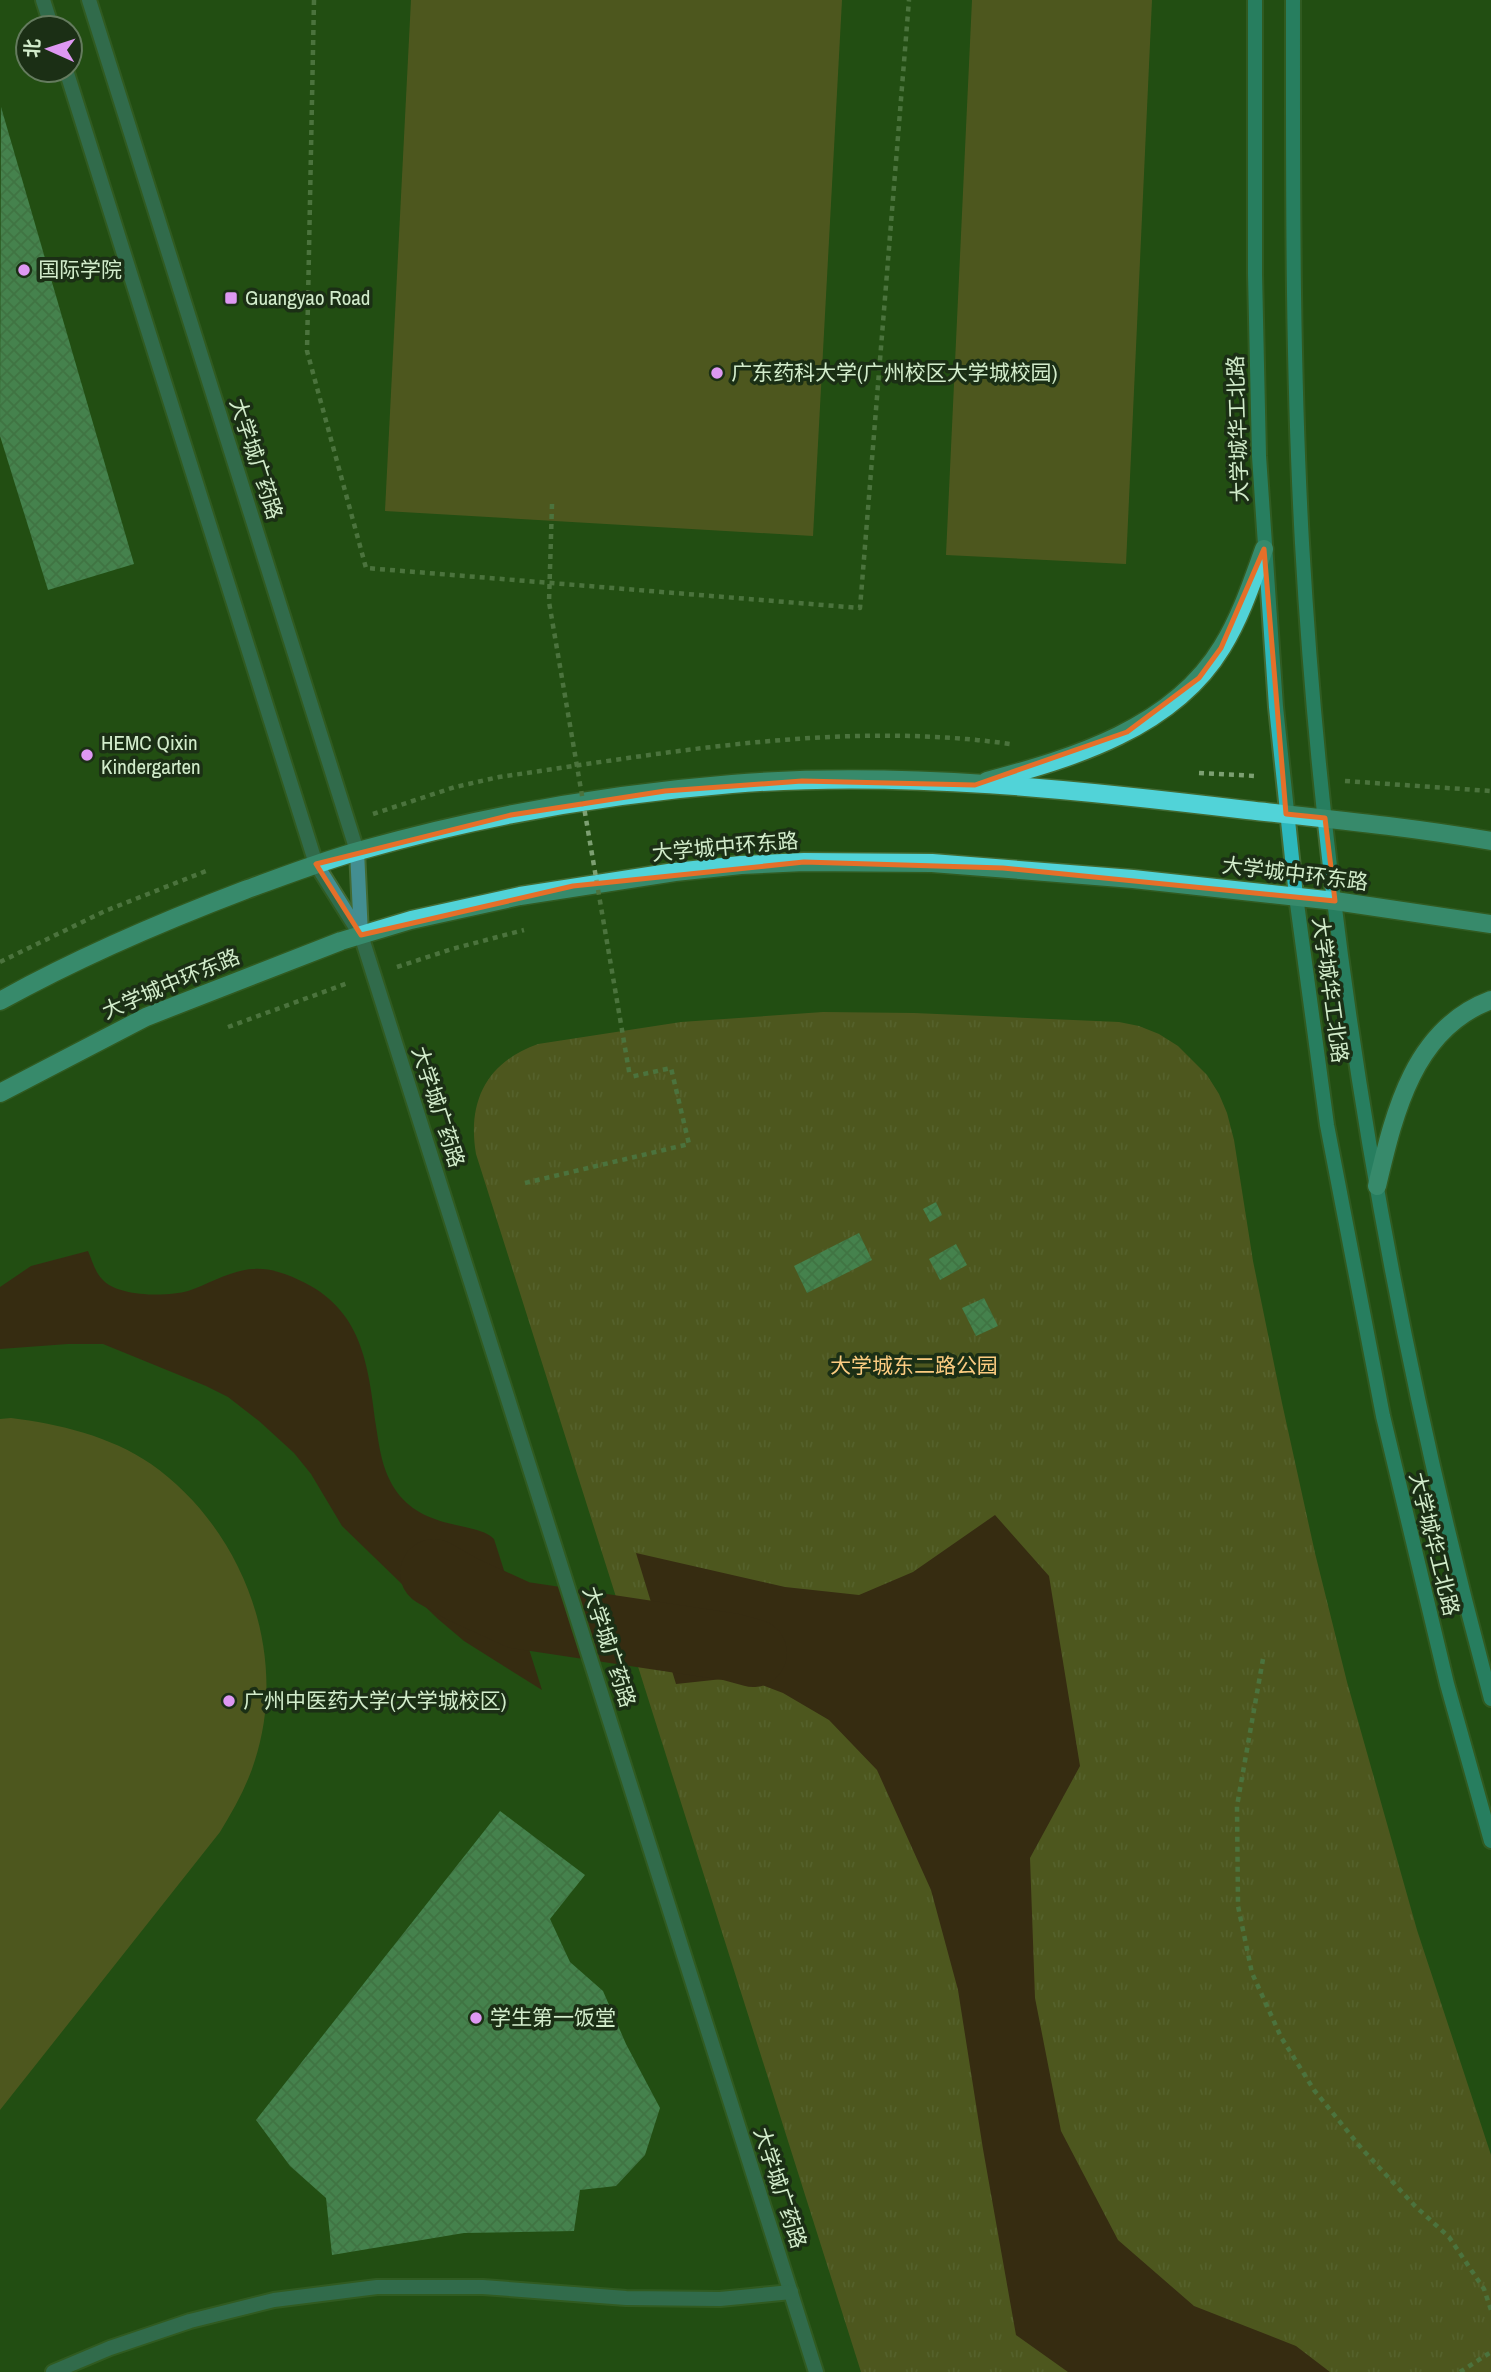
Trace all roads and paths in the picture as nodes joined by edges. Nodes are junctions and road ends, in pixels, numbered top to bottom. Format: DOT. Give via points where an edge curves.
graph roads {
  1 [pos="89,0"];
  2 [pos="314,0"];
  3 [pos="909,0"];
  4 [pos="1255,0"];
  5 [pos="1293,0"];
  6 [pos="69,84"];
  7 [pos="552,504"];
  8 [pos="1264,549"];
  9 [pos="975,785"];
  10 [pos="1286,814"];
  11 [pos="1325,818"];
  12 [pos="1491,841"];
  13 [pos="357,851"];
  14 [pos="316,864"];
  15 [pos="1296,896"];
  16 [pos="1335,901"];
  17 [pos="1491,923"];
  18 [pos="361,935"];
  19 [pos="1491,1000"];
  20 [pos="0,1001"];
  21 [pos="0,1093"];
  22 [pos="525,1183"];
  23 [pos="1377,1186"];
  24 [pos="1263,1659"];
  25 [pos="1491,1699"];
  26 [pos="1491,1841"];
  27 [pos="791,2292"];
  28 [pos="1491,2310"];
  29 [pos="1491,2352"];
  30 [pos="53,2372"];
  31 [pos="816,2372"];
  32 [pos="1460,2372"];
  1 -- 13 [label="street, 大学城广药路"];
  2 -- 3 [label="path" via="307,351 366,568 860,608"];
  4 -- 8 [label="main road, 大学城华工北路" via="1256,363"];
  5 -- 11 [label="main road, 大学城华工北路" via="1297,454"];
  6 -- 14 [label="street, 大学城广药路"];
  7 -- 22 [label="path, bridge" via="549,602 630,1077 671,1068 689,1144"];
  8 -- 9 [label="main road" via="1238,618 1221,648 1199,678 1165,708 1127,732 1076,754"];
  8 -- 10 [label="main road, 大学城华工北路"];
  9 -- 10 [label="main road"];
  9 -- 13 [label="main road" via="876,780 665,791 511,815"];
  10 -- 11 [label="main road"];
  10 -- 15 [label="main road, 大学城华工北路"];
  11 -- 12 [label="main road"];
  11 -- 16 [label="main road, 大学城华工北路"];
  13 -- 14 [label="main road"];
  13 -- 18 [label="street, 大学城广药路"];
  14 -- 18 [label="street, 大学城广药路"];
  14 -- 20 [label="main road" via="135,934"];
  15 -- 16 [label="main road, 大学城中环东路"];
  15 -- 18 [label="main road, 大学城中环东路" via="944,863 804,862 741,865 573,886"];
  15 -- 26 [label="main road, 大学城华工北路" via="1327,1125 1377,1390 1447,1684"];
  16 -- 17 [label="main road, 大学城中环东路"];
  16 -- 23 [label="main road, 大学城华工北路"];
  18 -- 21 [label="main road, 大学城中环东路" via="146,1017"];
  18 -- 27 [label="street, 大学城广药路"];
  19 -- 23 [label="main road" via="1460,1016 1416,1065 1404,1088"];
  23 -- 25 [label="main road, 大学城华工北路" via="1435,1475"];
  24 -- 28 [label="path" via="1237,1806 1238,1906 1252,1973 1281,2038 1314,2090 1380,2168 1449,2237 1484,2289"];
  27 -- 30 [label="street" via="626,2298 483,2287 377,2287 274,2300 190,2321 110,2347"];
  27 -- 31 [label="street, 大学城广药路"];
  29 -- 32 [label="path"];
}
